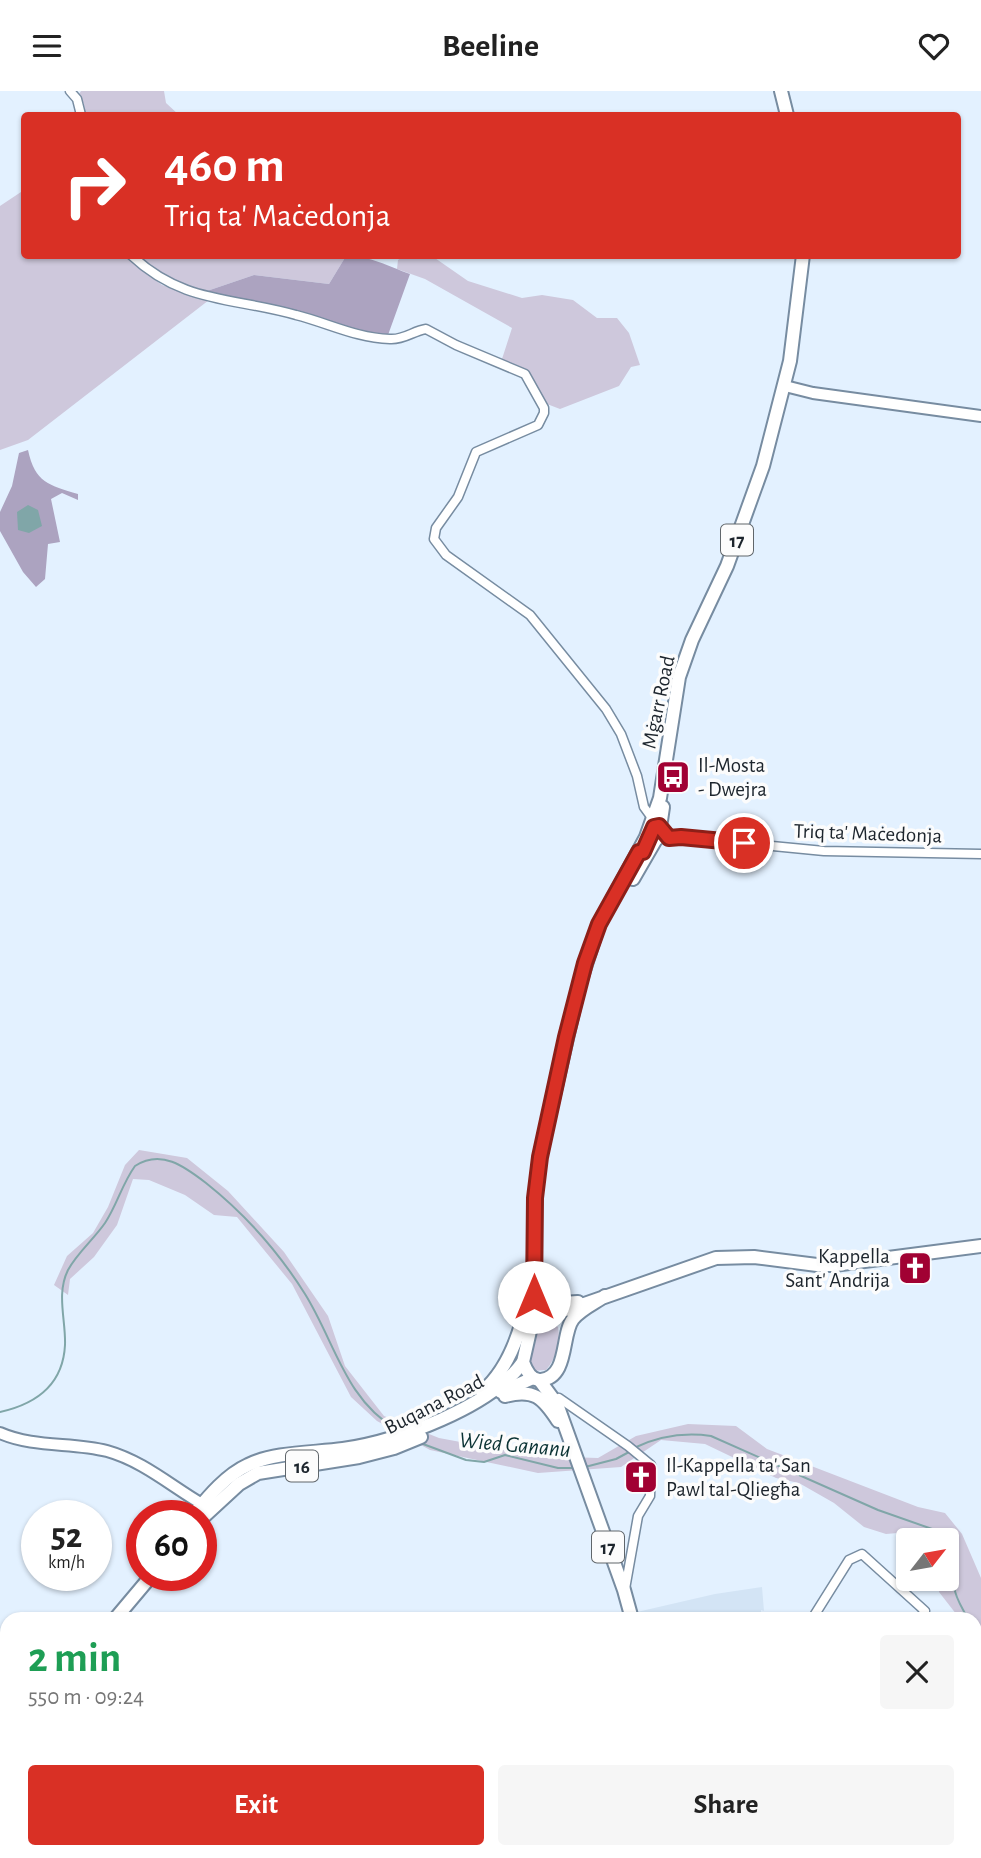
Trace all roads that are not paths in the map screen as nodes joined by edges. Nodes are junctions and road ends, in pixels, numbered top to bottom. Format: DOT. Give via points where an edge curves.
graph roads {
  1 [pos="69,91"];
  2 [pos="781,91"];
  3 [pos="788,91"];
  4 [pos="80,112"];
  5 [pos="787,112"];
  6 [pos="793,112"];
  7 [pos="136,259"];
  8 [pos="804,259"];
  9 [pos="805,259"];
  10 [pos="789,387"];
  11 [pos="981,416"];
  12 [pos="656,822"];
  13 [pos="669,838"];
  14 [pos="655,842"];
  15 [pos="981,854"];
  16 [pos="535,1198"];
  17 [pos="981,1246"];
  18 [pos="540,1250"];
  19 [pos="605,1296"];
  20 [pos="554,1313"];
  21 [pos="534,1321"];
  22 [pos="570,1327"];
  23 [pos="523,1362"];
  24 [pos="557,1369"];
  25 [pos="536,1379"];
  26 [pos="558,1401"];
  27 [pos="473,1409"];
  28 [pos="454,1412"];
  29 [pos="0,1433"];
  30 [pos="408,1438"];
  31 [pos="573,1448"];
  32 [pos="196,1500"];
  33 [pos="206,1500"];
  34 [pos="217,1504"];
  35 [pos="624,1590"];
  36 [pos="131,1591"];
  37 [pos="139,1591"];
  38 [pos="113,1612"];
  39 [pos="121,1612"];
  40 [pos="630,1612"];
  41 [pos="816,1612"];
  42 [pos="924,1612"];
  1 -- 4 [label="street"];
  2 -- 5 [label="main road"];
  3 -- 6 [label="main road"];
  7 -- 12 [label="street" via="167,283 215,299 298,315 357,335 397,339 426,329 526,376 545,411 541,421 476,452 434,539 446,555 527,612 606,709 621,734 644,807"];
  8 -- 12 [label="main road, Mġarr Road / 17" via="790,361 747,515 679,677"];
  9 -- 10 [label="main road, Mġarr Road / 17" via="806,289"];
  10 -- 11 [label="street"];
  10 -- 12 [label="main road, Mġarr Road / 17" via="754,514 684,678"];
  12 -- 13 [label="street"];
  12 -- 14 [label="main road, Mġarr Road / 17"];
  12 -- 16 [label="main road, Mġarr Road / 17" via="599,924 585,963 543,1143"];
  13 -- 14 [label="street, Triq ta' Maċedonja"];
  13 -- 15 [label="street, Triq ta' Maċedonja" via="824,851"];
  14 -- 18 [label="main road, Mġarr Road / 17" via="604,927 585,986 545,1157"];
  16 -- 21 [label="main road, Mġarr Road / 17"];
  16 -- 28 [label="main road" via="530,1279 521,1324 506,1363 490,1384"];
  17 -- 19 [label="main road" via="834,1265 716,1258"];
  18 -- 19 [label="main road" via="544,1283 555,1300 572,1303"];
  18 -- 20 [label="main road, Mġarr Road / 17" via="539,1280"];
  19 -- 20 [label="main road"];
  19 -- 22 [label="main road" via="576,1315"];
  20 -- 21 [label="main road"];
  20 -- 22 [label="main road"];
  21 -- 23 [label="main road, 16"];
  22 -- 24 [label="main road"];
  23 -- 25 [label="main road"];
  23 -- 28 [label="main road, Buqana Road / 16" via="502,1386"];
  24 -- 25 [label="main road, 16" via="548,1378"];
  24 -- 26 [label="main road, 17"];
  25 -- 26 [label="main road, 17"];
  25 -- 27 [label="main road, Buqana Road / 16"];
  26 -- 31 [label="main road, 17"];
  26 -- 35 [label="street" via="651,1465 650,1496 638,1516"];
  27 -- 30 [label="main road, Buqana Road / 16"];
  27 -- 31 [label="main road" via="519,1393 534,1394 543,1400"];
  28 -- 30 [label="main road, Buqana Road / 16"];
  29 -- 32 [label="street" via="24,1442 118,1455"];
  30 -- 33 [label="main road, Buqana Road / 16" via="251,1463"];
  30 -- 34 [label="main road, Buqana Road / 16" via="359,1457 258,1473"];
  31 -- 35 [label="main road, 17"];
  35 -- 40 [label="main road, 17"];
  36 -- 38 [label="main road"];
  37 -- 39 [label="main road"];
  41 -- 42 [label="street" via="849,1560 862,1554"];
}
